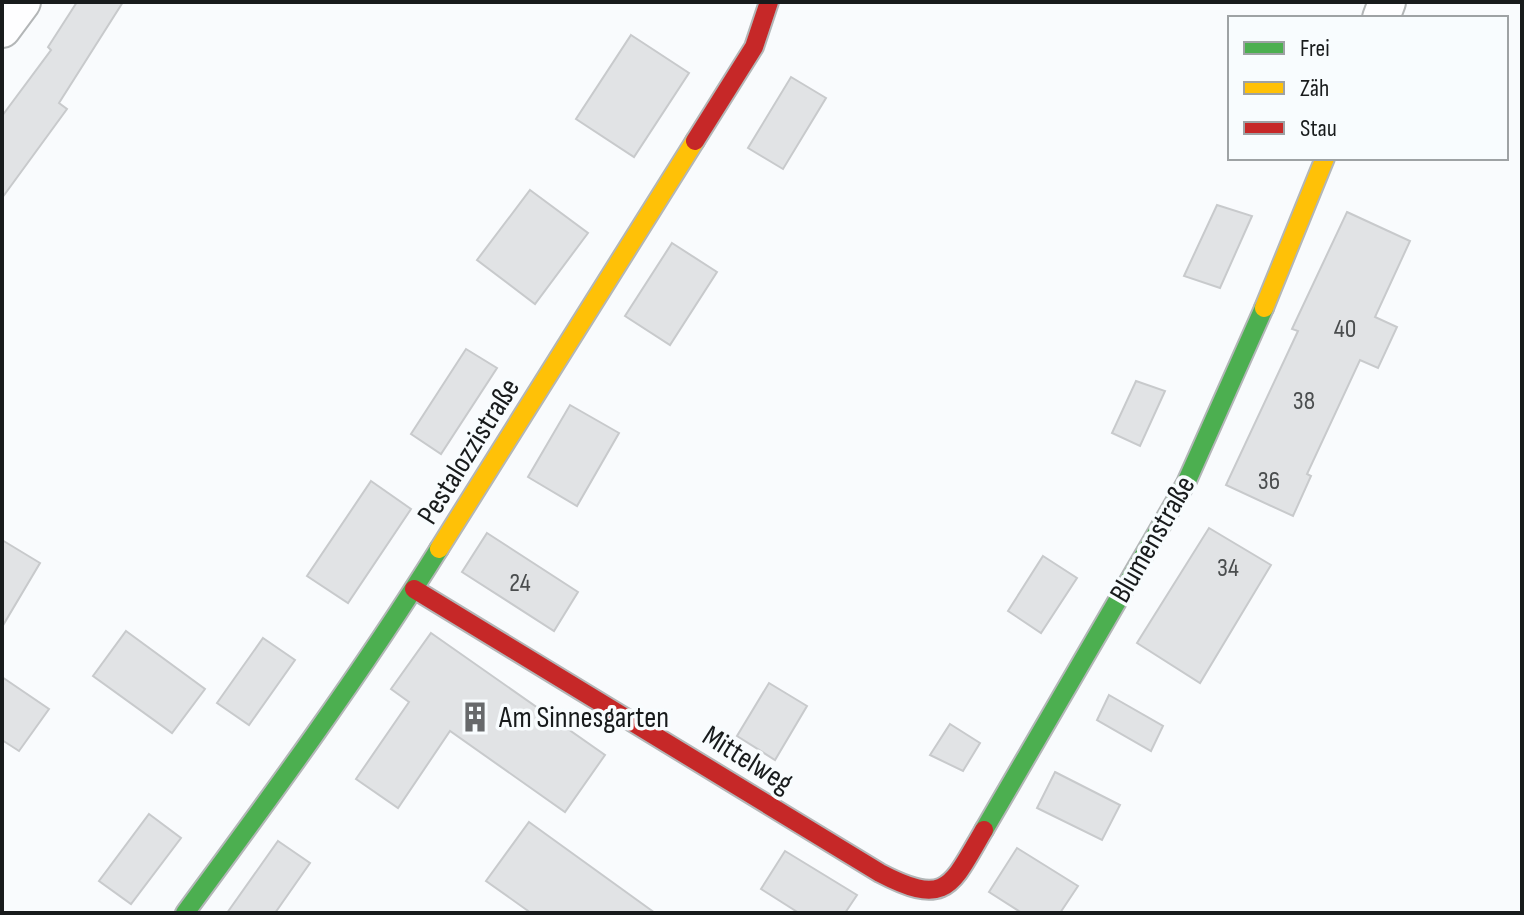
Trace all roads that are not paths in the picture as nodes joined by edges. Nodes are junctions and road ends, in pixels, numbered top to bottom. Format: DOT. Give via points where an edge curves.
graph roads {
  1 [pos="22,2"];
  2 [pos="769,2"];
  3 [pos="2,29"];
  4 [pos="1324,160"];
  5 [pos="414,589"];
  6 [pos="932,892"];
  7 [pos="185,913"];
  1 -- 3 [label="street"];
  2 -- 5 [label="street, Pestalozzistraße" via="754,47"];
  4 -- 6 [label="street, Blumenstraße" via="1186,483 955,880"];
  5 -- 6 [label="street, Mittelweg" via="880,873"];
  5 -- 7 [label="street, Pestalozzistraße" via="295,765"];
}
